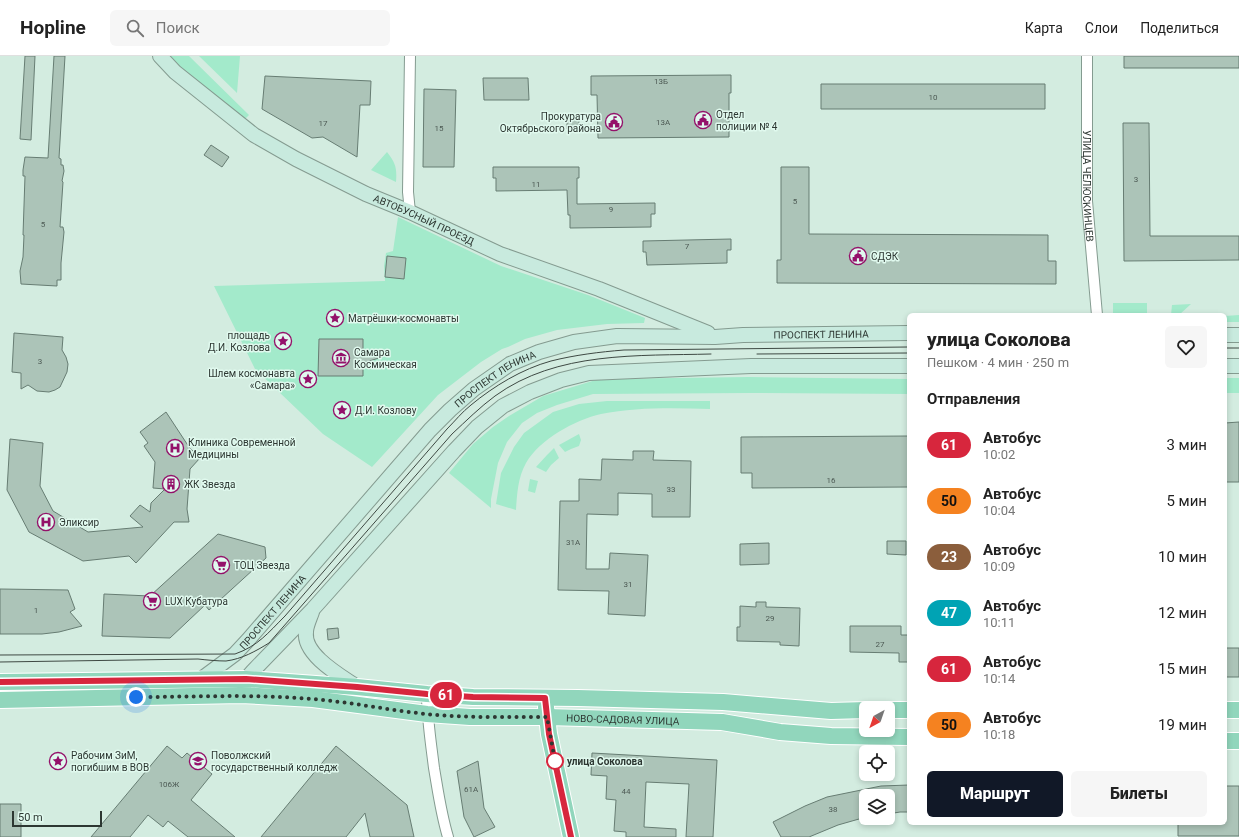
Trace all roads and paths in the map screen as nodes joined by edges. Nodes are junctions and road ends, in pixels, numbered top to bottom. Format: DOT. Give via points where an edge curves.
graph roads {
  1 [pos="160,56"];
  2 [pos="410,56"];
  3 [pos="1087,56"];
  4 [pos="410,212"];
  5 [pos="1097,313"];
  6 [pos="907,333"];
  7 [pos="1227,335"];
  8 [pos="1239,335"];
  9 [pos="715,337"];
  10 [pos="907,366"];
  11 [pos="1227,366"];
  12 [pos="1239,366"];
  13 [pos="313,609"];
  14 [pos="246,679"];
  15 [pos="200,680"];
  16 [pos="0,682"];
  17 [pos="357,687"];
  18 [pos="427,694"];
  19 [pos="242,696"];
  20 [pos="545,698"];
  21 [pos="0,700"];
  22 [pos="784,708"];
  23 [pos="859,710"];
  24 [pos="895,710"];
  25 [pos="907,710"];
  26 [pos="1227,710"];
  27 [pos="1239,710"];
  28 [pos="427,714"];
  29 [pos="547,717"];
  30 [pos="780,732"];
  31 [pos="907,738"];
  32 [pos="1227,741"];
  33 [pos="1239,741"];
  34 [pos="448,837"];
  35 [pos="571,837"];
  1 -- 4 [label="main road, АВТОБУСНЫЙ ПРОЕЗД" via="175,72 254,135 278,150 366,194"];
  2 -- 4 [label="street"];
  3 -- 5 [label="street, УЛИЦА ЧЕЛЮСКИНЦЕВ" via="1087,201"];
  4 -- 9 [label="main road, АВТОБУСНЫЙ ПРОЕЗД" via="500,254 599,289"];
  6 -- 9 [label="main road, ПРОСПЕКТ ЛЕНИНА" via="743,334"];
  7 -- 8 [label="main road"];
  9 -- 15 [label="main road, ПРОСПЕКТ ЛЕНИНА" via="617,336 574,342 510,364 474,389 430,430 248,640 235,654"];
  10 -- 13 [label="main road" via="751,366 603,372 561,380 530,392 503,406 463,441"];
  11 -- 12 [label="main road"];
  13 -- 14 [label="main road"];
  13 -- 17 [label="main road" via="306,633 307,644 315,656"];
  14 -- 15 [label="main road, НОВО-САДОВАЯ УЛИЦА"];
  14 -- 17 [label="main road, НОВО-САДОВАЯ УЛИЦА"];
  14 -- 19 [label="main road"];
  15 -- 16 [label="main road, НОВО-САДОВАЯ УЛИЦА"];
  17 -- 18 [label="main road, НОВО-САДОВАЯ УЛИЦА"];
  18 -- 20 [label="main road, НОВО-САДОВАЯ УЛИЦА"];
  18 -- 28 [label="street"];
  19 -- 21 [label="main road, НОВО-САДОВАЯ УЛИЦА"];
  19 -- 28 [label="main road, НОВО-САДОВАЯ УЛИЦА" via="313,699"];
  20 -- 22 [label="main road, НОВО-САДОВАЯ УЛИЦА" via="708,702"];
  20 -- 29 [label="main road"];
  22 -- 23 [label="main road, НОВО-САДОВАЯ УЛИЦА"];
  22 -- 30 [label="main road" via="779,720"];
  24 -- 25 [label="main road"];
  26 -- 27 [label="main road"];
  28 -- 29 [label="main road, НОВО-САДОВАЯ УЛИЦА"];
  28 -- 34 [label="street" via="442,816"];
  29 -- 30 [label="main road, НОВО-САДОВАЯ УЛИЦА" via="722,722"];
  29 -- 35 [label="main road"];
  30 -- 31 [label="main road, НОВО-САДОВАЯ УЛИЦА"];
  32 -- 33 [label="main road"];
}
